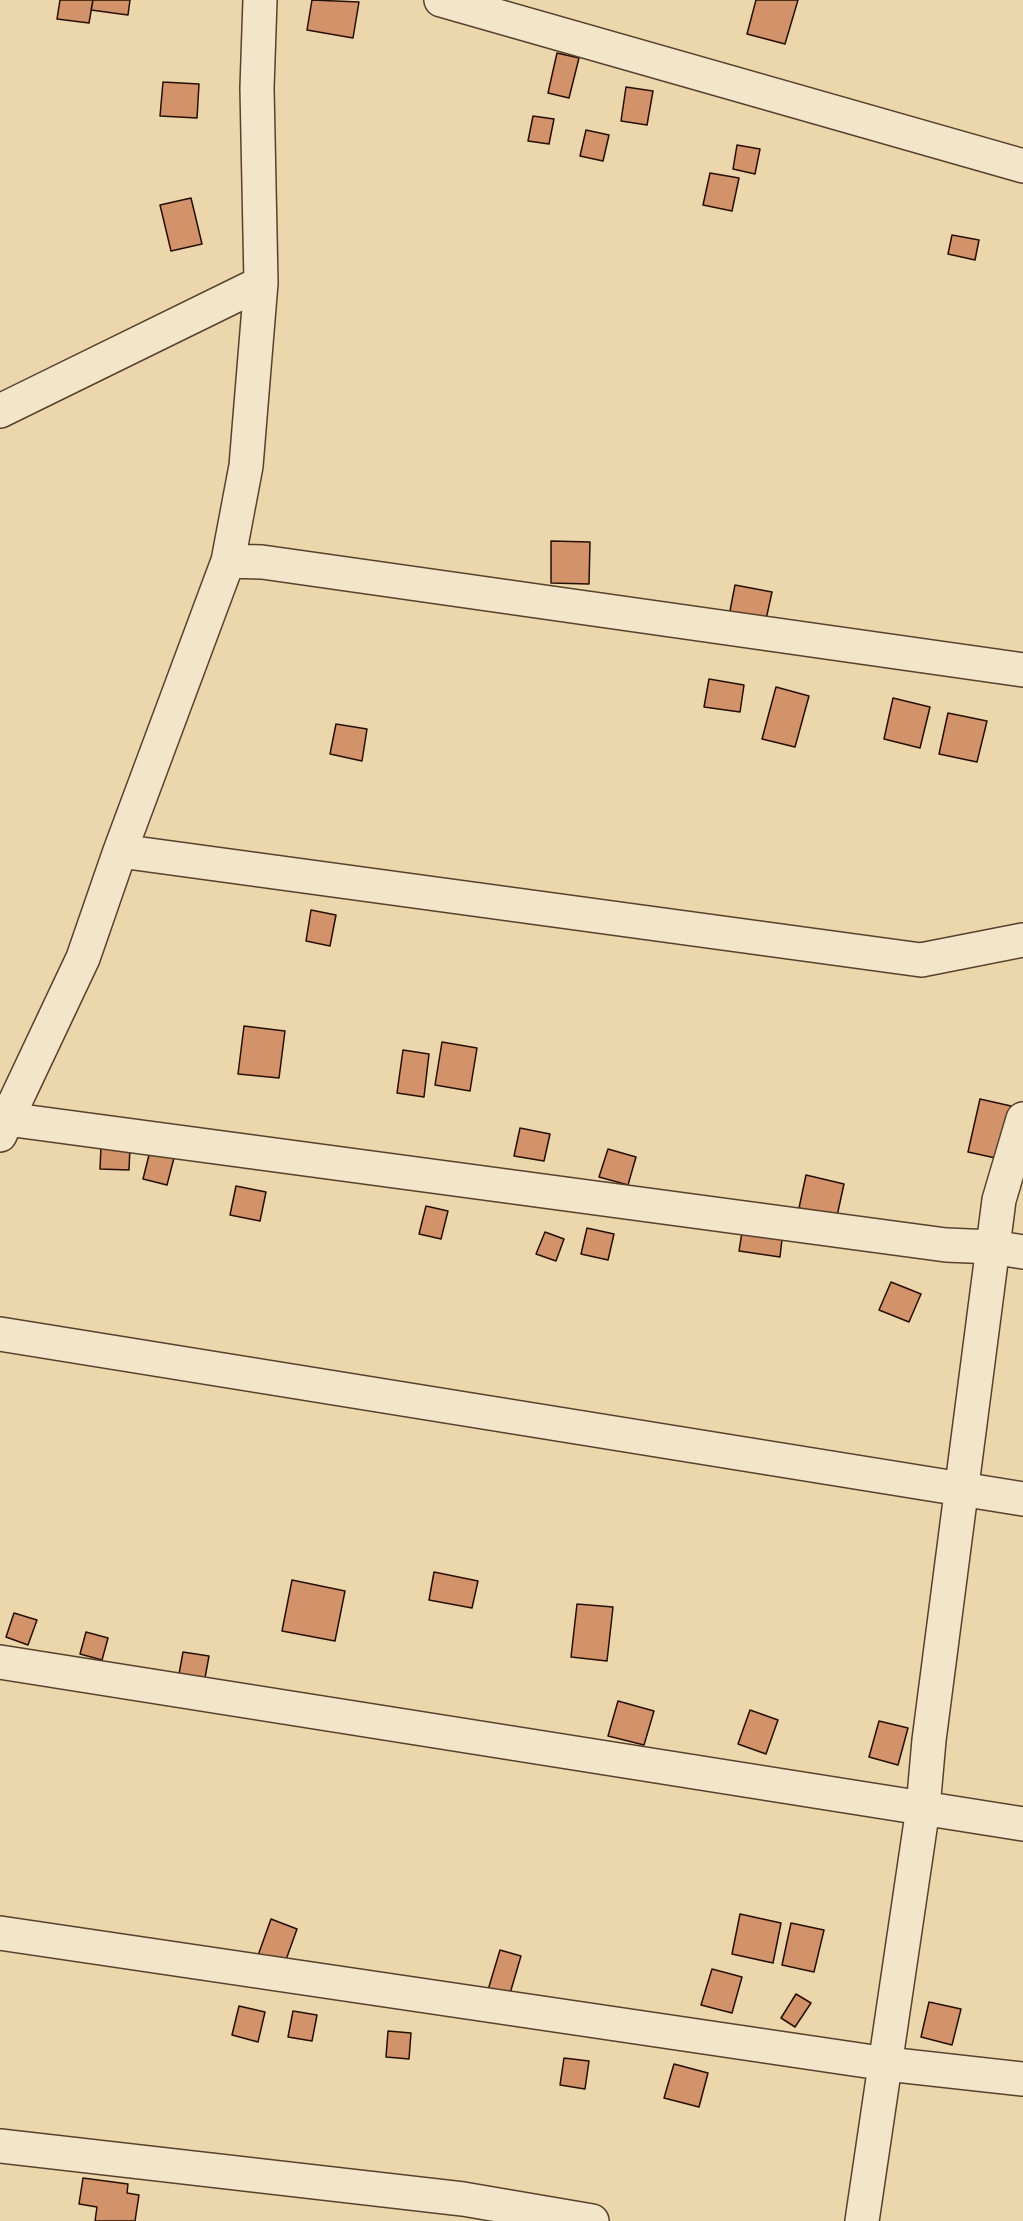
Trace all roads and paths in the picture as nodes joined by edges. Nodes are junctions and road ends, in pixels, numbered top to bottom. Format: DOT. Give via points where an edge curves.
graph roads {
  1 [pos="261,0"];
  2 [pos="441,0"];
  3 [pos="1023,166"];
  4 [pos="261,283"];
  5 [pos="0,411"];
  6 [pos="228,561"];
  7 [pos="1023,670"];
  8 [pos="120,851"];
  9 [pos="1023,940"];
  10 [pos="1023,1119"];
  11 [pos="3,1127"];
  12 [pos="1008,1250"];
  13 [pos="0,1334"];
  14 [pos="962,1488"];
  15 [pos="1023,1499"];
  16 [pos="0,1662"];
  17 [pos="923,1808"];
  18 [pos="1023,1824"];
  19 [pos="0,1933"];
  20 [pos="887,2064"];
  21 [pos="1023,2079"];
  22 [pos="0,2146"];
  23 [pos="592,2221"];
  24 [pos="862,2221"];
  1 -- 4 [label="street" via="257,99"];
  2 -- 3 [label="street"];
  4 -- 5 [label="street"];
  4 -- 6 [label="street" via="246,466"];
  6 -- 7 [label="street" via="262,562"];
  6 -- 8 [label="street"];
  8 -- 9 [label="street" via="921,960"];
  8 -- 11 [label="street" via="83,958"];
  10 -- 12 [label="street" via="999,1200"];
  11 -- 12 [label="street"];
  12 -- 14 [label="street"];
  13 -- 14 [label="street"];
  14 -- 15 [label="street"];
  14 -- 17 [label="street"];
  16 -- 17 [label="street"];
  17 -- 18 [label="street"];
  17 -- 20 [label="street"];
  19 -- 20 [label="street"];
  20 -- 21 [label="street"];
  20 -- 24 [label="street"];
  22 -- 23 [label="street" via="463,2199"];
}
